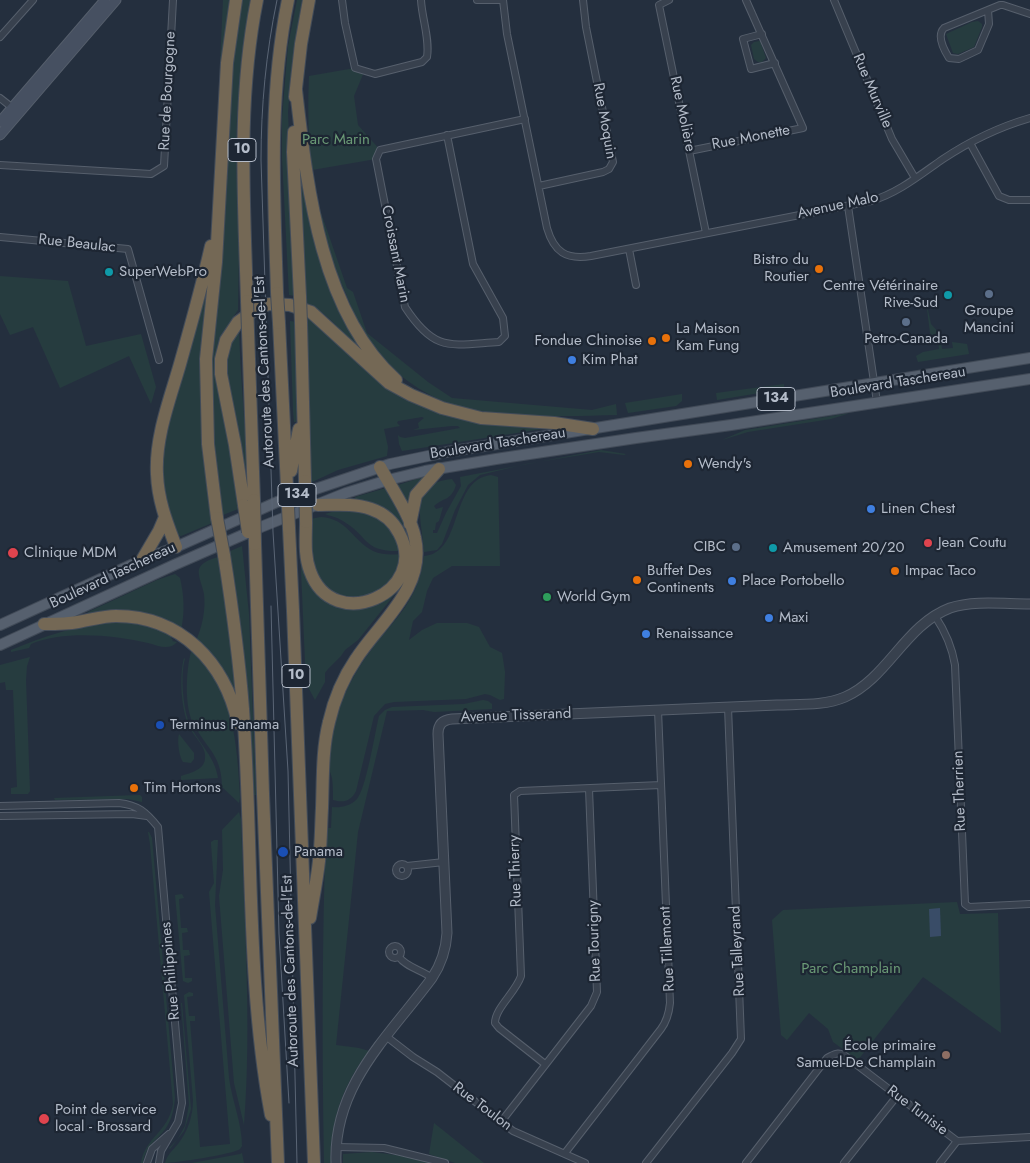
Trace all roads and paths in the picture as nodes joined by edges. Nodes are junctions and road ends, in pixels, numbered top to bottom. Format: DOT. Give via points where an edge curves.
graph roads {
  1 [pos="33,0"];
  2 [pos="105,0"];
  3 [pos="116,0"];
  4 [pos="173,0"];
  5 [pos="236,0"];
  6 [pos="257,0"];
  7 [pos="288,0"];
  8 [pos="309,0"];
  9 [pos="342,0"];
  10 [pos="421,0"];
  11 [pos="477,0"];
  12 [pos="503,0"];
  13 [pos="583,0"];
  14 [pos="669,0"];
  15 [pos="746,0"];
  16 [pos="834,0"];
  17 [pos="988,10"];
  18 [pos="1030,14"];
  19 [pos="762,34"];
  20 [pos="0,37"];
  21 [pos="775,64"];
  22 [pos="296,90"];
  23 [pos="0,98"];
  24 [pos="15,111"];
  25 [pos="1030,118"];
  26 [pos="525,119"];
  27 [pos="0,122"];
  28 [pos="0,135"];
  29 [pos="447,135"];
  30 [pos="970,143"];
  31 [pos="689,151"];
  32 [pos="0,165"];
  33 [pos="915,178"];
  34 [pos="539,186"];
  35 [pos="1030,200"];
  36 [pos="848,206"];
  37 [pos="219,207"];
  38 [pos="706,233"];
  39 [pos="0,237"];
  40 [pos="629,249"];
  41 [pos="636,285"];
  42 [pos="1030,358"];
  43 [pos="159,360"];
  44 [pos="1030,379"];
  45 [pos="874,383"];
  46 [pos="303,397"];
  47 [pos="426,402"];
  48 [pos="877,402"];
  49 [pos="593,429"];
  50 [pos="380,467"];
  51 [pos="439,469"];
  52 [pos="388,480"];
  53 [pos="287,488"];
  54 [pos="249,502"];
  55 [pos="318,504"];
  56 [pos="165,517"];
  57 [pos="410,524"];
  58 [pos="176,547"];
  59 [pos="142,560"];
  60 [pos="182,562"];
  61 [pos="1030,604"];
  62 [pos="935,616"];
  63 [pos="44,624"];
  64 [pos="0,625"];
  65 [pos="0,645"];
  66 [pos="728,707"];
  67 [pos="658,710"];
  68 [pos="246,771"];
  69 [pos="661,786"];
  70 [pos="589,789"];
  71 [pos="0,806"];
  72 [pos="0,816"];
  73 [pos="147,816"];
  74 [pos="444,862"];
  75 [pos="407,866"];
  76 [pos="1030,904"];
  77 [pos="306,949"];
  78 [pos="399,957"];
  79 [pos="432,978"];
  80 [pos="387,1037"];
  81 [pos="545,1064"];
  82 [pos="897,1096"];
  83 [pos="501,1122"];
  84 [pos="174,1130"];
  85 [pos="1030,1136"];
  86 [pos="957,1141"];
  87 [pos="336,1147"];
  88 [pos="565,1153"];
  89 [pos="278,1160"];
  90 [pos="147,1163"];
  91 [pos="159,1163"];
  92 [pos="314,1163"];
  93 [pos="336,1163"];
  94 [pos="445,1163"];
  95 [pos="585,1163"];
  96 [pos="646,1163"];
  97 [pos="746,1163"];
  98 [pos="844,1163"];
  99 [pos="940,1163"];
  1 -- 20 [label="street"];
  2 -- 24 [label="main road"];
  3 -- 24 [label="main road"];
  4 -- 32 [label="street, Rue de Bourgogne" via="164,166 151,174"];
  5 -- 37 [label="highway" via="228,63"];
  6 -- 54 [label="highway, Autoroute des Cantons-de-l'Est / 10, bridge" via="247,58 242,121"];
  7 -- 53 [label="highway, Autoroute des Cantons-de-l'Est / 10, bridge" via="278,63 273,167"];
  8 -- 22 [label="highway"];
  9 -- 10 [label="street" via="355,68 375,74 422,62 427,57"];
  11 -- 12 [label="street"];
  12 -- 26 [label="street, Avenue Malo"];
  13 -- 34 [label="street, Rue Moquin" via="613,162 603,172"];
  14 -- 31 [label="street, Rue Molière" via="659,5"];
  15 -- 19 [label="street, Rue Monette"];
  16 -- 33 [label="street, Rue Murville" via="892,139"];
  17 -- 17 [label="street" via="942,30 941,40 950,58 959,59 978,50 989,24"];
  17 -- 18 [label="street" via="1006,5"];
  19 -- 21 [label="street, Rue Monette"];
  19 -- 21 [label="street" via="743,39 751,69"];
  21 -- 31 [label="street, Rue Monette" via="803,128"];
  22 -- 46 [label="highway, bridge" via="293,152"];
  22 -- 47 [label="highway" via="310,197 337,289 359,336 373,356 400,384"];
  23 -- 24 [label="street"];
  24 -- 27 [label="main road"];
  24 -- 28 [label="main road"];
  25 -- 30 [label="street, Avenue Malo"];
  26 -- 29 [label="street, Croissant Marin"];
  26 -- 34 [label="street, Avenue Malo"];
  29 -- 29 [label="street, Croissant Marin" via="380,150 376,159 404,307 414,323 433,340 447,345 499,342 505,336 503,318 474,264"];
  30 -- 33 [label="street, Avenue Malo"];
  30 -- 35 [label="street" via="999,196 1008,200"];
  31 -- 38 [label="street, Rue Molière"];
  33 -- 36 [label="street, Avenue Malo" via="885,196"];
  34 -- 40 [label="street, Avenue Malo" via="550,237 561,252 580,258"];
  36 -- 38 [label="street, Avenue Malo"];
  36 -- 45 [label="street"];
  37 -- 56 [label="highway" via="200,292 160,434 157,475"];
  37 -- 68 [label="highway, bridge" via="208,328 208,449 239,662"];
  38 -- 40 [label="street, Avenue Malo"];
  39 -- 43 [label="street, Rue Beaulac" via="128,249"];
  40 -- 41 [label="street"];
  42 -- 45 [label="main road, Boulevard Taschereau / 134"];
  44 -- 48 [label="main road, Boulevard Taschereau / 134"];
  45 -- 48 [label="street"];
  45 -- 49 [label="main road, Boulevard Taschereau / 134"];
  46 -- 53 [label="highway"];
  46 -- 55 [label="highway, bridge" via="310,571 317,585 328,595 347,603 368,602 385,594 404,564 404,547 398,530 376,510"];
  47 -- 49 [label="highway" via="474,417"];
  47 -- 54 [label="highway" via="382,378 311,312 285,304 256,308 230,332 221,359"];
  48 -- 51 [label="main road, Boulevard Taschereau / 134"];
  49 -- 50 [label="main road, Boulevard Taschereau / 134" via="436,453"];
  50 -- 52 [label="highway"];
  50 -- 58 [label="main road, Boulevard Taschereau / 134" via="277,502"];
  51 -- 52 [label="main road, Boulevard Taschereau / 134"];
  51 -- 57 [label="highway" via="416,495"];
  52 -- 55 [label="main road, Boulevard Taschereau / 134"];
  52 -- 57 [label="highway"];
  53 -- 77 [label="highway, Autoroute des Cantons-de-l'Est / 10, bridge"];
  54 -- 89 [label="highway, Autoroute des Cantons-de-l'Est / 10, bridge" via="255,573"];
  55 -- 60 [label="main road, Boulevard Taschereau / 134"];
  56 -- 58 [label="highway"];
  56 -- 59 [label="highway"];
  57 -- 77 [label="highway" via="417,553 409,586 354,662 339,691 328,724 319,860"];
  58 -- 59 [label="main road, Boulevard Taschereau / 134"];
  58 -- 60 [label="main road"];
  59 -- 64 [label="main road, Boulevard Taschereau / 134"];
  60 -- 63 [label="main road, Boulevard Taschereau / 134"];
  61 -- 62 [label="street, Avenue Tisserand" via="970,604 950,608"];
  62 -- 66 [label="street, Avenue Tisserand" via="918,628 868,681 847,696 822,703"];
  62 -- 76 [label="street, Rue Therrien" via="955,665 965,904 969,907"];
  63 -- 65 [label="main road, Boulevard Taschereau / 134"];
  63 -- 68 [label="highway" via="124,616 154,622 177,632 195,645 216,668 230,696 238,721"];
  66 -- 67 [label="street, Avenue Tisserand"];
  66 -- 96 [label="street, Rue Talleyrand" via="740,1038 732,1053"];
  67 -- 69 [label="street, Rue Tillemont"];
  67 -- 74 [label="street, Avenue Tisserand" via="452,718 444,721 438,731"];
  68 -- 89 [label="highway" via="255,986"];
  69 -- 70 [label="street, Rue Thierry"];
  69 -- 88 [label="street, Rue Tillemont" via="669,1012 661,1029"];
  70 -- 81 [label="street, Rue Tourigny" via="598,992"];
  70 -- 81 [label="street, Rue Thierry" via="520,791 514,795 521,976 515,990 497,1012 495,1023"];
  71 -- 73 [label="street, Rue Philippines" via="120,803 138,806"];
  72 -- 73 [label="street"];
  73 -- 84 [label="street, Rue Philippines" via="159,832 182,1103"];
  74 -- 75 [label="street"];
  74 -- 79 [label="street, Avenue Tisserand" via="446,942 442,963"];
  77 -- 92 [label="highway, Autoroute des Cantons-de-l'Est / 10"];
  78 -- 79 [label="street"];
  79 -- 80 [label="street, Avenue Tisserand"];
  80 -- 83 [label="street, Rue Toulon"];
  80 -- 87 [label="street, Avenue Tisserand" via="349,1092"];
  81 -- 83 [label="street, Rue Tourigny"];
  82 -- 86 [label="street, Rue Tunisie"];
  82 -- 97 [label="street, Rue Tunisie" via="844,1055 834,1054 827,1058"];
  82 -- 98 [label="street"];
  83 -- 88 [label="street, Rue Toulon"];
  84 -- 90 [label="street" via="152,1149"];
  84 -- 91 [label="street, Rue Philippines" via="161,1151"];
  85 -- 86 [label="street, Rue Tunisie"];
  86 -- 99 [label="street"];
  87 -- 93 [label="street, Avenue Tisserand"];
  87 -- 94 [label="street" via="384,1148"];
  88 -- 95 [label="street, Rue Toulon"];
}
